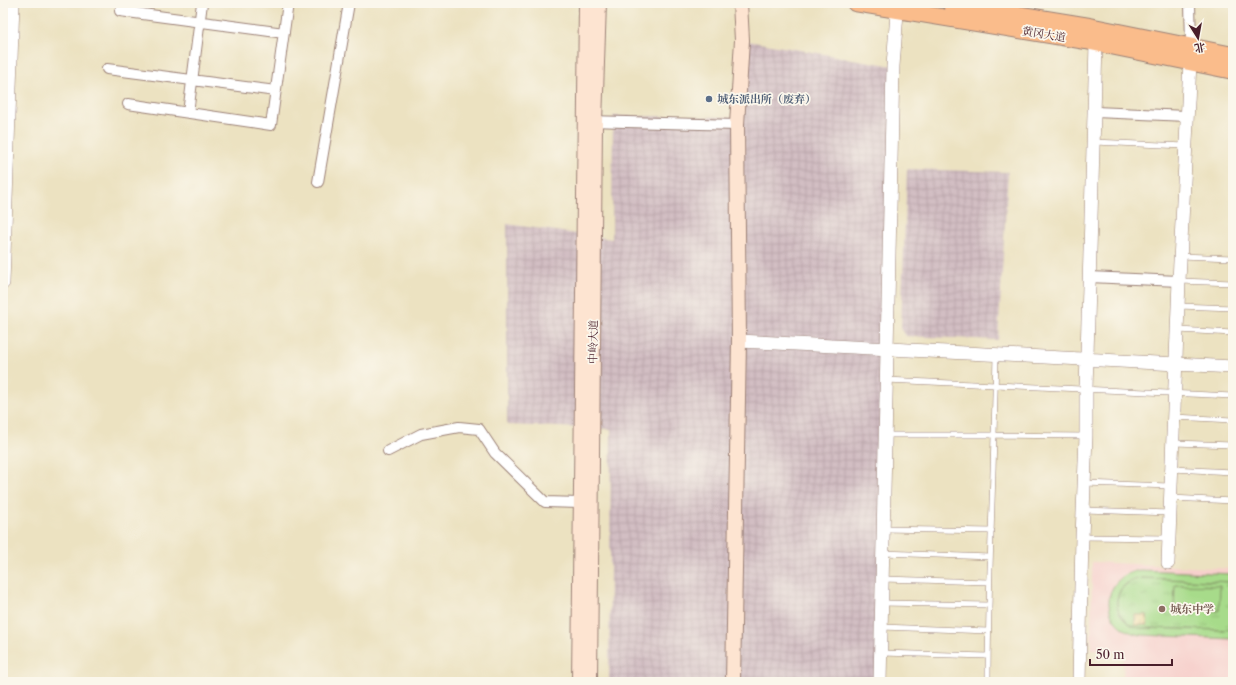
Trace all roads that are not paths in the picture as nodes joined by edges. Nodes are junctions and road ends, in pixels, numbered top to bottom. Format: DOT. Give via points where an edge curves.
graph roads {
  1 [pos="14,3"];
  2 [pos="202,3"];
  3 [pos="286,3"];
  4 [pos="349,3"];
  5 [pos="586,3"];
  6 [pos="599,3"];
  7 [pos="740,3"];
  8 [pos="855,3"];
  9 [pos="950,3"];
  10 [pos="1190,3"];
  11 [pos="120,11"];
  12 [pos="897,12"];
  13 [pos="200,22"];
  14 [pos="1099,28"];
  15 [pos="284,34"];
  16 [pos="1190,44"];
  17 [pos="1233,55"];
  18 [pos="1190,63"];
  19 [pos="107,69"];
  20 [pos="1233,71"];
  21 [pos="192,80"];
  22 [pos="276,91"];
  23 [pos="128,104"];
  24 [pos="1095,112"];
  25 [pos="188,113"];
  26 [pos="1187,116"];
  27 [pos="590,121"];
  28 [pos="737,125"];
  29 [pos="1094,142"];
  30 [pos="1186,146"];
  31 [pos="318,182"];
  32 [pos="1180,256"];
  33 [pos="1233,258"];
  34 [pos="3,272"];
  35 [pos="1089,277"];
  36 [pos="1179,281"];
  37 [pos="3,283"];
  38 [pos="1233,283"];
  39 [pos="1178,306"];
  40 [pos="1233,308"];
  41 [pos="1177,330"];
  42 [pos="1233,333"];
  43 [pos="739,341"];
  44 [pos="886,349"];
  45 [pos="996,355"];
  46 [pos="1087,360"];
  47 [pos="1176,364"];
  48 [pos="1233,367"];
  49 [pos="886,380"];
  50 [pos="995,385"];
  51 [pos="1086,389"];
  52 [pos="1175,393"];
  53 [pos="1233,396"];
  54 [pos="1174,417"];
  55 [pos="1233,420"];
  56 [pos="885,435"];
  57 [pos="994,436"];
  58 [pos="1086,436"];
  59 [pos="1173,444"];
  60 [pos="1233,445"];
  61 [pos="388,451"];
  62 [pos="1172,469"];
  63 [pos="1233,472"];
  64 [pos="1084,482"];
  65 [pos="1171,492"];
  66 [pos="1233,501"];
  67 [pos="580,503"];
  68 [pos="1083,510"];
  69 [pos="1170,513"];
  70 [pos="882,529"];
  71 [pos="992,531"];
  72 [pos="1082,536"];
  73 [pos="1170,538"];
  74 [pos="882,553"];
  75 [pos="990,557"];
  76 [pos="1168,562"];
  77 [pos="882,579"];
  78 [pos="989,582"];
  79 [pos="881,603"];
  80 [pos="989,605"];
  81 [pos="881,627"];
  82 [pos="988,631"];
  83 [pos="880,653"];
  84 [pos="988,656"];
  85 [pos="579,682"];
  86 [pos="590,682"];
  87 [pos="733,682"];
  88 [pos="880,682"];
  89 [pos="988,682"];
  90 [pos="1079,682"];
  1 -- 34 [label="street"];
  2 -- 13 [label="street"];
  3 -- 15 [label="street"];
  4 -- 31 [label="street"];
  5 -- 27 [label="main road, 中岭大道"];
  6 -- 27 [label="main road, 中岭大道"];
  7 -- 28 [label="main road" via="742,40"];
  8 -- 20 [label="main road, 黄冈大道" via="1086,41"];
  9 -- 17 [label="main road, 黄冈大道" via="1089,26"];
  10 -- 16 [label="street"];
  11 -- 13 [label="street"];
  12 -- 44 [label="street" via="893,66"];
  13 -- 15 [label="street"];
  13 -- 21 [label="street"];
  14 -- 24 [label="street" via="1096,45"];
  15 -- 22 [label="street"];
  18 -- 26 [label="street"];
  19 -- 21 [label="street"];
  21 -- 22 [label="street"];
  21 -- 25 [label="street"];
  22 -- 25 [label="street" via="271,125"];
  23 -- 25 [label="street"];
  24 -- 26 [label="street"];
  24 -- 29 [label="street"];
  26 -- 30 [label="street"];
  27 -- 28 [label="street"];
  27 -- 67 [label="main road, 中岭大道"];
  27 -- 86 [label="main road, 中岭大道"];
  28 -- 43 [label="main road"];
  29 -- 30 [label="lane"];
  29 -- 35 [label="street"];
  30 -- 32 [label="street"];
  32 -- 33 [label="lane"];
  32 -- 36 [label="street"];
  34 -- 37 [label="street"];
  35 -- 36 [label="street"];
  35 -- 46 [label="street"];
  36 -- 38 [label="lane"];
  36 -- 39 [label="street"];
  39 -- 40 [label="lane"];
  39 -- 41 [label="street"];
  41 -- 42 [label="lane"];
  41 -- 47 [label="street"];
  43 -- 44 [label="street"];
  43 -- 87 [label="main road"];
  44 -- 45 [label="street"];
  44 -- 49 [label="street"];
  45 -- 46 [label="street"];
  45 -- 50 [label="lane"];
  46 -- 47 [label="street"];
  46 -- 51 [label="street"];
  47 -- 48 [label="street"];
  47 -- 52 [label="street"];
  49 -- 50 [label="lane"];
  49 -- 56 [label="street"];
  50 -- 51 [label="lane"];
  50 -- 57 [label="lane"];
  51 -- 52 [label="lane"];
  51 -- 58 [label="street"];
  52 -- 53 [label="lane"];
  52 -- 54 [label="street"];
  54 -- 55 [label="lane"];
  54 -- 59 [label="street"];
  56 -- 57 [label="lane"];
  56 -- 70 [label="street"];
  57 -- 58 [label="lane"];
  57 -- 71 [label="lane"];
  58 -- 64 [label="street"];
  59 -- 60 [label="lane"];
  59 -- 62 [label="street"];
  61 -- 67 [label="street" via="421,434 459,426 479,429 495,453 545,502"];
  62 -- 63 [label="lane"];
  62 -- 65 [label="street"];
  64 -- 65 [label="lane"];
  64 -- 68 [label="street"];
  65 -- 66 [label="lane"];
  65 -- 69 [label="street"];
  67 -- 85 [label="main road, 中岭大道"];
  68 -- 69 [label="lane"];
  68 -- 72 [label="street"];
  69 -- 73 [label="street"];
  70 -- 71 [label="lane"];
  70 -- 74 [label="street"];
  71 -- 75 [label="lane"];
  72 -- 73 [label="lane"];
  72 -- 90 [label="street"];
  73 -- 76 [label="street"];
  74 -- 75 [label="lane"];
  74 -- 77 [label="street"];
  75 -- 78 [label="lane"];
  77 -- 78 [label="lane"];
  77 -- 79 [label="street"];
  78 -- 80 [label="lane"];
  79 -- 80 [label="lane"];
  79 -- 81 [label="street"];
  80 -- 82 [label="lane"];
  81 -- 82 [label="lane"];
  81 -- 83 [label="street"];
  82 -- 84 [label="lane"];
  83 -- 84 [label="lane"];
  83 -- 88 [label="street"];
  84 -- 89 [label="lane"];
}
